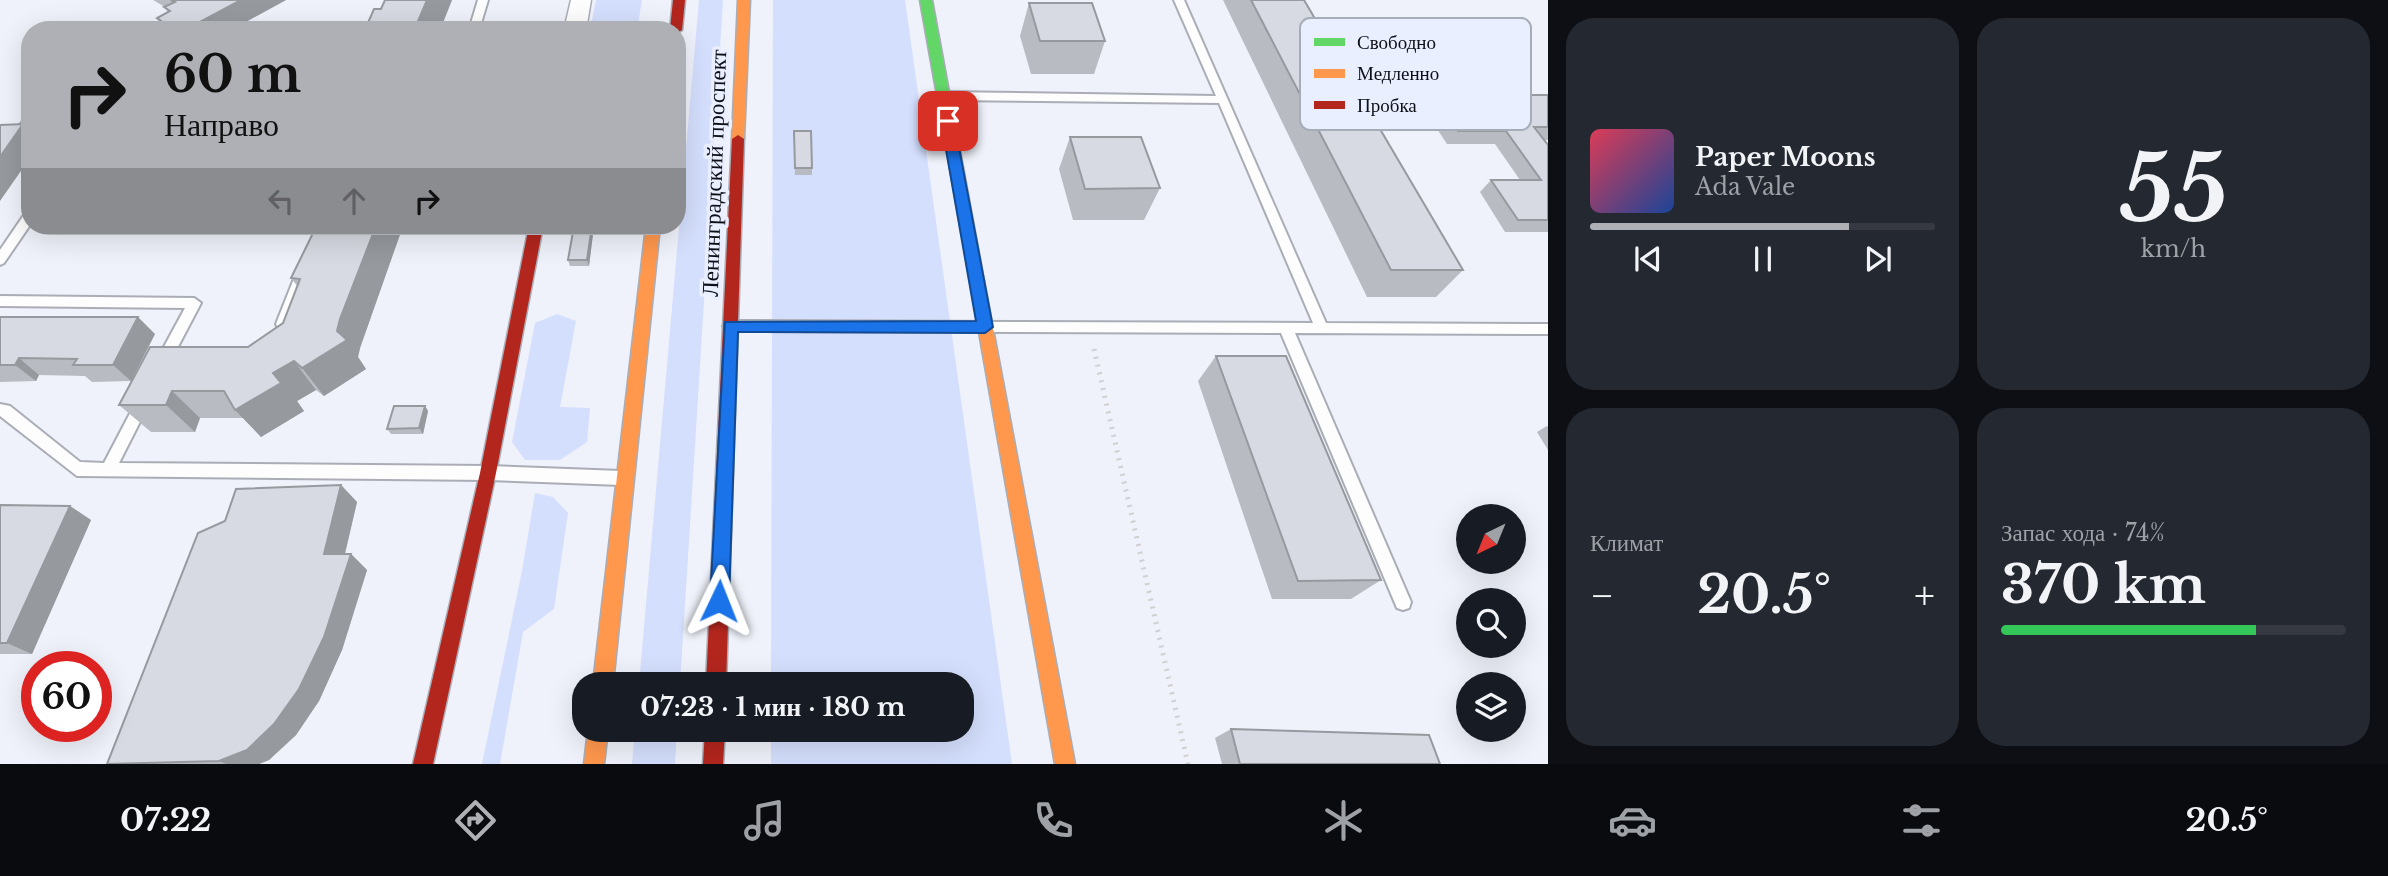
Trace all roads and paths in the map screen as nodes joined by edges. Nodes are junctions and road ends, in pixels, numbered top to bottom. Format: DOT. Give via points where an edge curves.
graph roads {
  1 [pos="483,0"];
  2 [pos="581,0"];
  3 [pos="679,0"];
  4 [pos="744,0"];
  5 [pos="926,0"];
  6 [pos="1179,0"];
  7 [pos="477,21"];
  8 [pos="577,21"];
  9 [pos="677,21"];
  10 [pos="943,96"];
  11 [pos="1223,100"];
  12 [pos="21,228"];
  13 [pos="534,235"];
  14 [pos="652,235"];
  15 [pos="0,260"];
  16 [pos="306,263"];
  17 [pos="0,301"];
  18 [pos="730,326"];
  19 [pos="985,327"];
  20 [pos="1089,328"];
  21 [pos="1322,328"];
  22 [pos="1286,329"];
  23 [pos="1548,330"];
  24 [pos="278,339"];
  25 [pos="168,360"];
  26 [pos="147,393"];
  27 [pos="0,410"];
  28 [pos="109,468"];
  29 [pos="488,473"];
  30 [pos="625,479"];
  31 [pos="1403,602"];
  32 [pos="604,672"];
  33 [pos="716,672"];
  34 [pos="596,742"];
  35 [pos="714,742"];
  36 [pos="423,764"];
  37 [pos="594,764"];
  38 [pos="713,764"];
  39 [pos="1065,764"];
  40 [pos="1188,764"];
  1 -- 7 [label="lane"];
  2 -- 8 [label="street"];
  3 -- 9 [label="main road"];
  4 -- 18 [label="main road, Ленинградский проспект"];
  5 -- 10 [label="main road"];
  6 -- 11 [label="lane"];
  10 -- 11 [label="lane"];
  10 -- 19 [label="main road"];
  11 -- 21 [label="lane"];
  12 -- 15 [label="lane"];
  13 -- 29 [label="main road"];
  14 -- 30 [label="main road"];
  16 -- 24 [label="lane"];
  17 -- 25 [label="lane" via="194,303"];
  18 -- 19 [label="lane"];
  18 -- 33 [label="main road, Ленинградский проспект"];
  19 -- 20 [label="lane"];
  19 -- 39 [label="main road"];
  20 -- 22 [label="lane"];
  20 -- 40 [label="path"];
  21 -- 22 [label="lane"];
  21 -- 23 [label="lane"];
  22 -- 31 [label="lane"];
  26 -- 28 [label="lane"];
  27 -- 28 [label="lane" via="77,469"];
  28 -- 29 [label="lane"];
  29 -- 30 [label="lane"];
  29 -- 36 [label="main road"];
  30 -- 32 [label="main road"];
  34 -- 37 [label="main road"];
  35 -- 38 [label="main road"];
}
